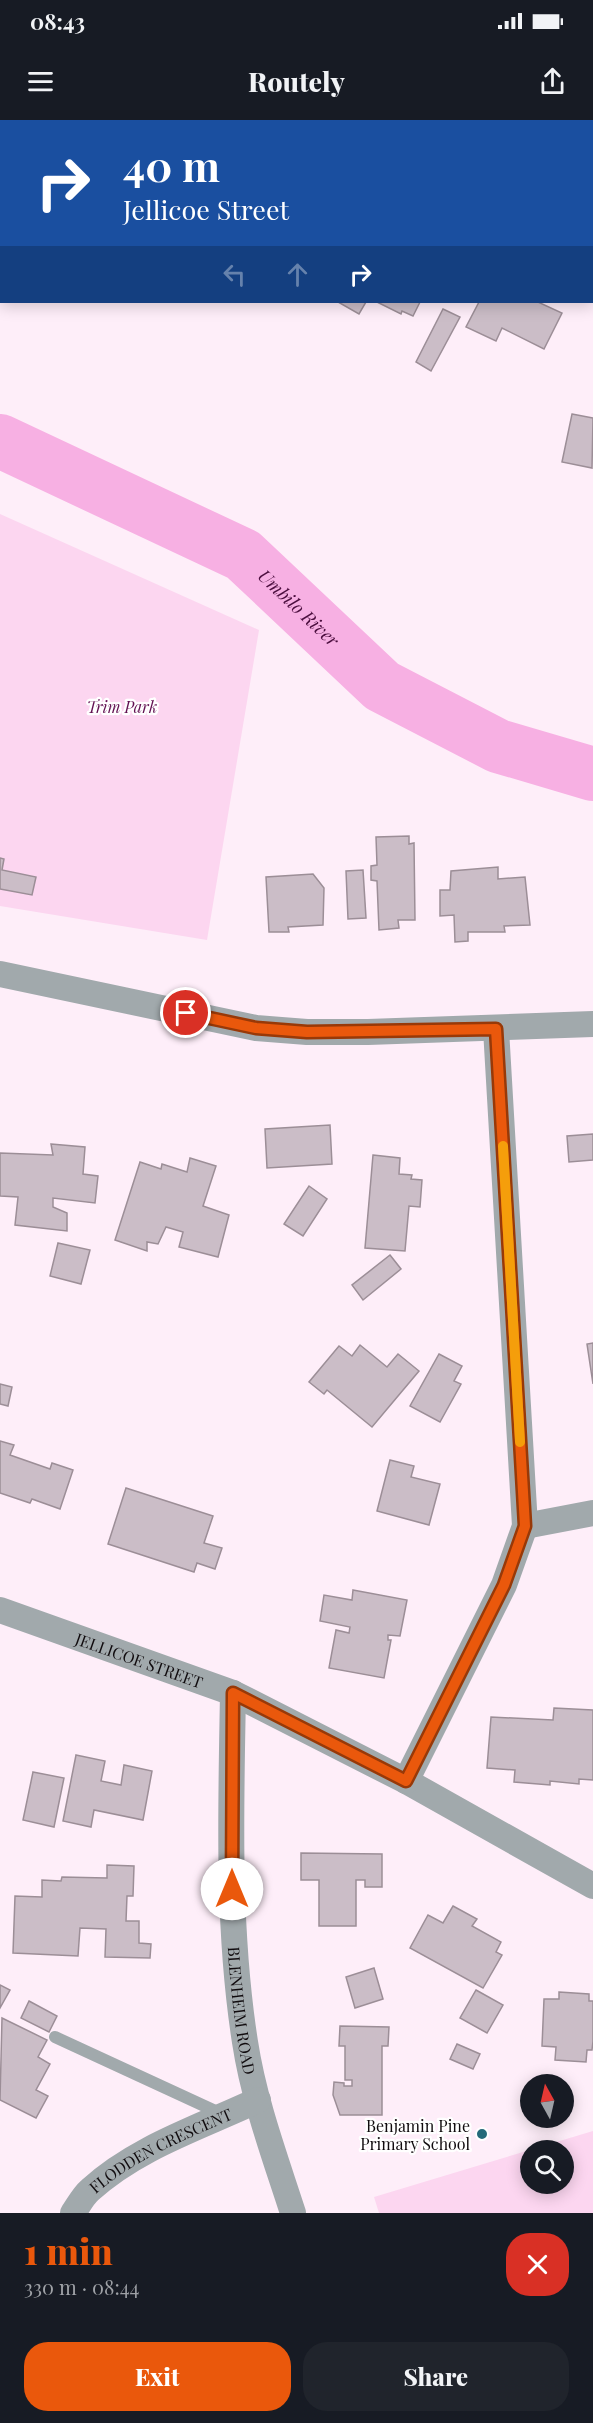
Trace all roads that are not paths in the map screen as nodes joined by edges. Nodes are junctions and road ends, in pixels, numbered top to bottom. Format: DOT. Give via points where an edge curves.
graph roads {
  1 [pos="0,974"];
  2 [pos="593,1024"];
  3 [pos="496,1029"];
  4 [pos="593,1514"];
  5 [pos="525,1526"];
  6 [pos="0,1610"];
  7 [pos="233,1693"];
  8 [pos="406,1781"];
  9 [pos="593,1886"];
  10 [pos="55,2037"];
  11 [pos="258,2100"];
  12 [pos="225,2115"];
  13 [pos="73,2213"];
  14 [pos="293,2213"];
  1 -- 3 [label="street" via="256,1028 307,1032"];
  2 -- 3 [label="street"];
  3 -- 5 [label="street"];
  4 -- 5 [label="street"];
  5 -- 8 [label="street" via="504,1585"];
  6 -- 7 [label="street, JELLICOE STREET"];
  7 -- 8 [label="street, JELLICOE STREET"];
  7 -- 11 [label="street, BLENHEIM ROAD" via="232,1911 244,2033"];
  8 -- 9 [label="street, JELLICOE STREET"];
  10 -- 12 [label="lane"];
  11 -- 12 [label="street, FLODDEN CRESCENT"];
  11 -- 14 [label="street, BLENHEIM ROAD"];
  12 -- 13 [label="street, FLODDEN CRESCENT" via="129,2160 88,2192"];
}
